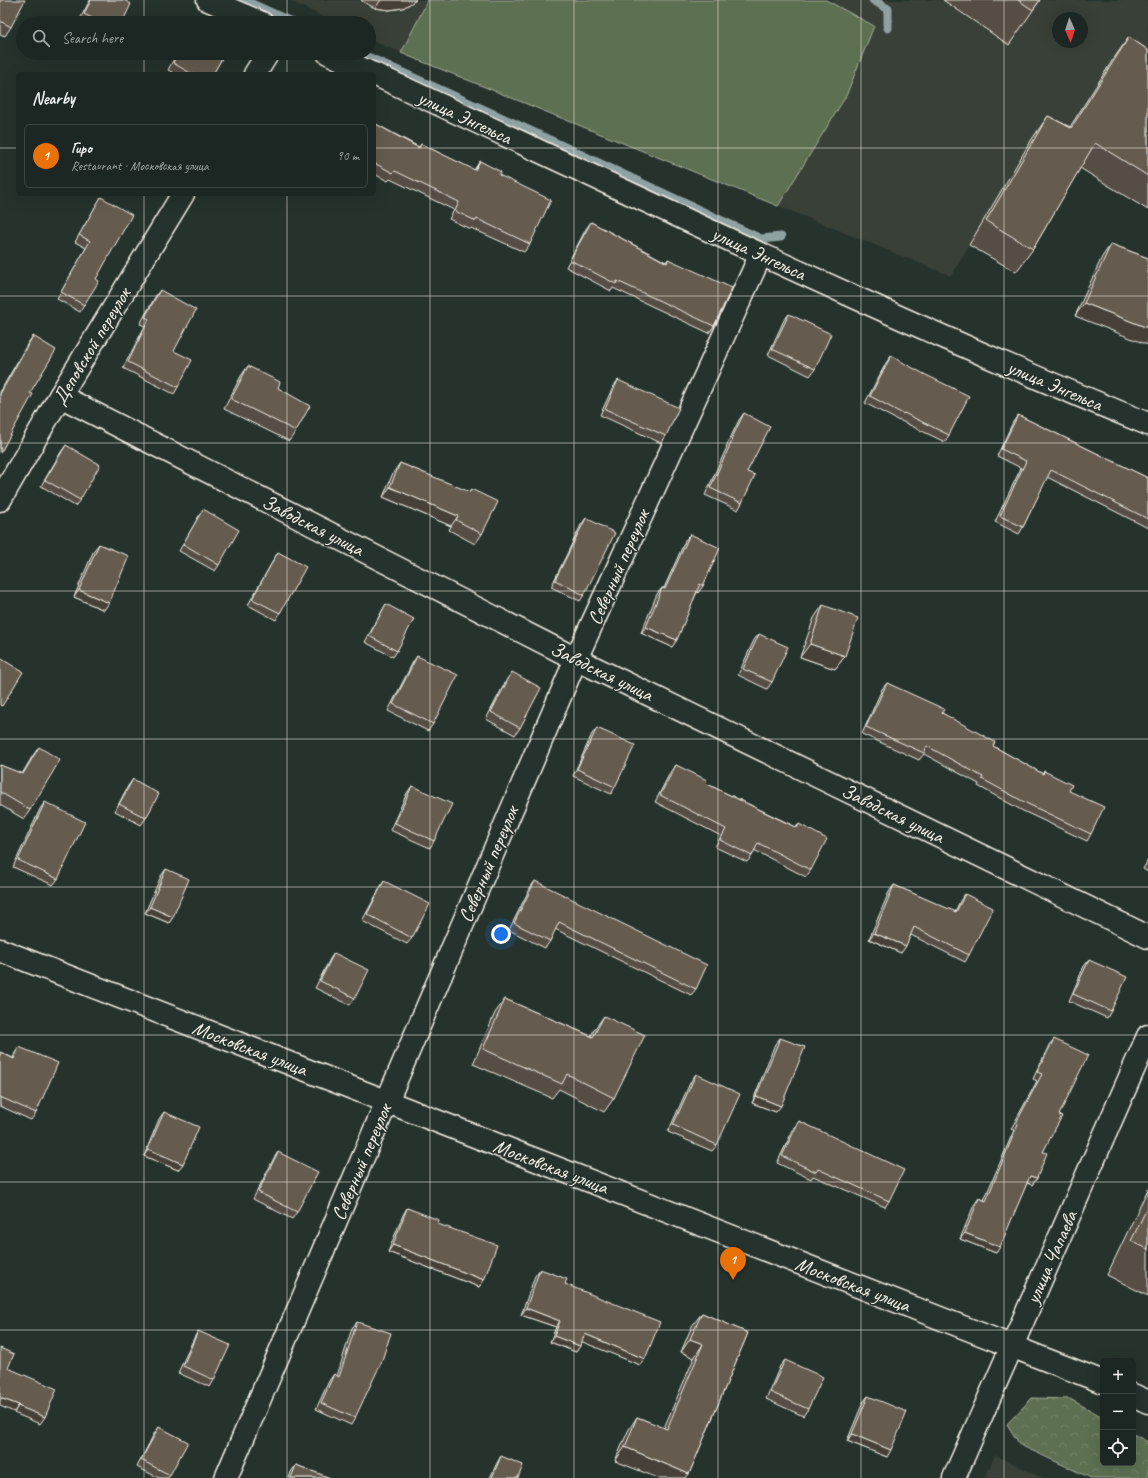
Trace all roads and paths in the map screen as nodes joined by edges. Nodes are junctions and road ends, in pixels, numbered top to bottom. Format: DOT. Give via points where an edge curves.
graph roads {
  1 [pos="208,0"];
  2 [pos="246,16"];
  3 [pos="264,60"];
  4 [pos="343,60"];
  5 [pos="256,72"];
  6 [pos="370,72"];
  7 [pos="376,75"];
  8 [pos="181,196"];
  9 [pos="761,254"];
  10 [pos="60,396"];
  11 [pos="1148,424"];
  12 [pos="0,500"];
  13 [pos="576,659"];
  14 [pos="1148,937"];
  15 [pos="0,950"];
  16 [pos="1148,1036"];
  17 [pos="387,1101"];
  18 [pos="1012,1345"];
  19 [pos="1100,1381"];
  20 [pos="1136,1396"];
  21 [pos="1148,1402"];
  22 [pos="226,1478"];
  23 [pos="954,1478"];
  1 -- 2 [label="street"];
  3 -- 5 [label="street"];
  4 -- 6 [label="street, улица Энгельса"];
  7 -- 9 [label="street, улица Энгельса"];
  8 -- 10 [label="street, Деповской переулок"];
  9 -- 11 [label="street, улица Энгельса" via="1041,380"];
  9 -- 13 [label="street, Северный переулок"];
  10 -- 12 [label="street, Деповской переулок"];
  10 -- 13 [label="street, Заводская улица"];
  13 -- 14 [label="street, Заводская улица"];
  13 -- 17 [label="street, Северный переулок"];
  15 -- 17 [label="street, Московская улица"];
  16 -- 18 [label="street, улица Чапаева"];
  17 -- 18 [label="street, Московская улица"];
  17 -- 22 [label="street, Северный переулок"];
  18 -- 19 [label="street, Московская улица"];
  18 -- 23 [label="street, улица Чапаева"];
  20 -- 21 [label="street"];
}
